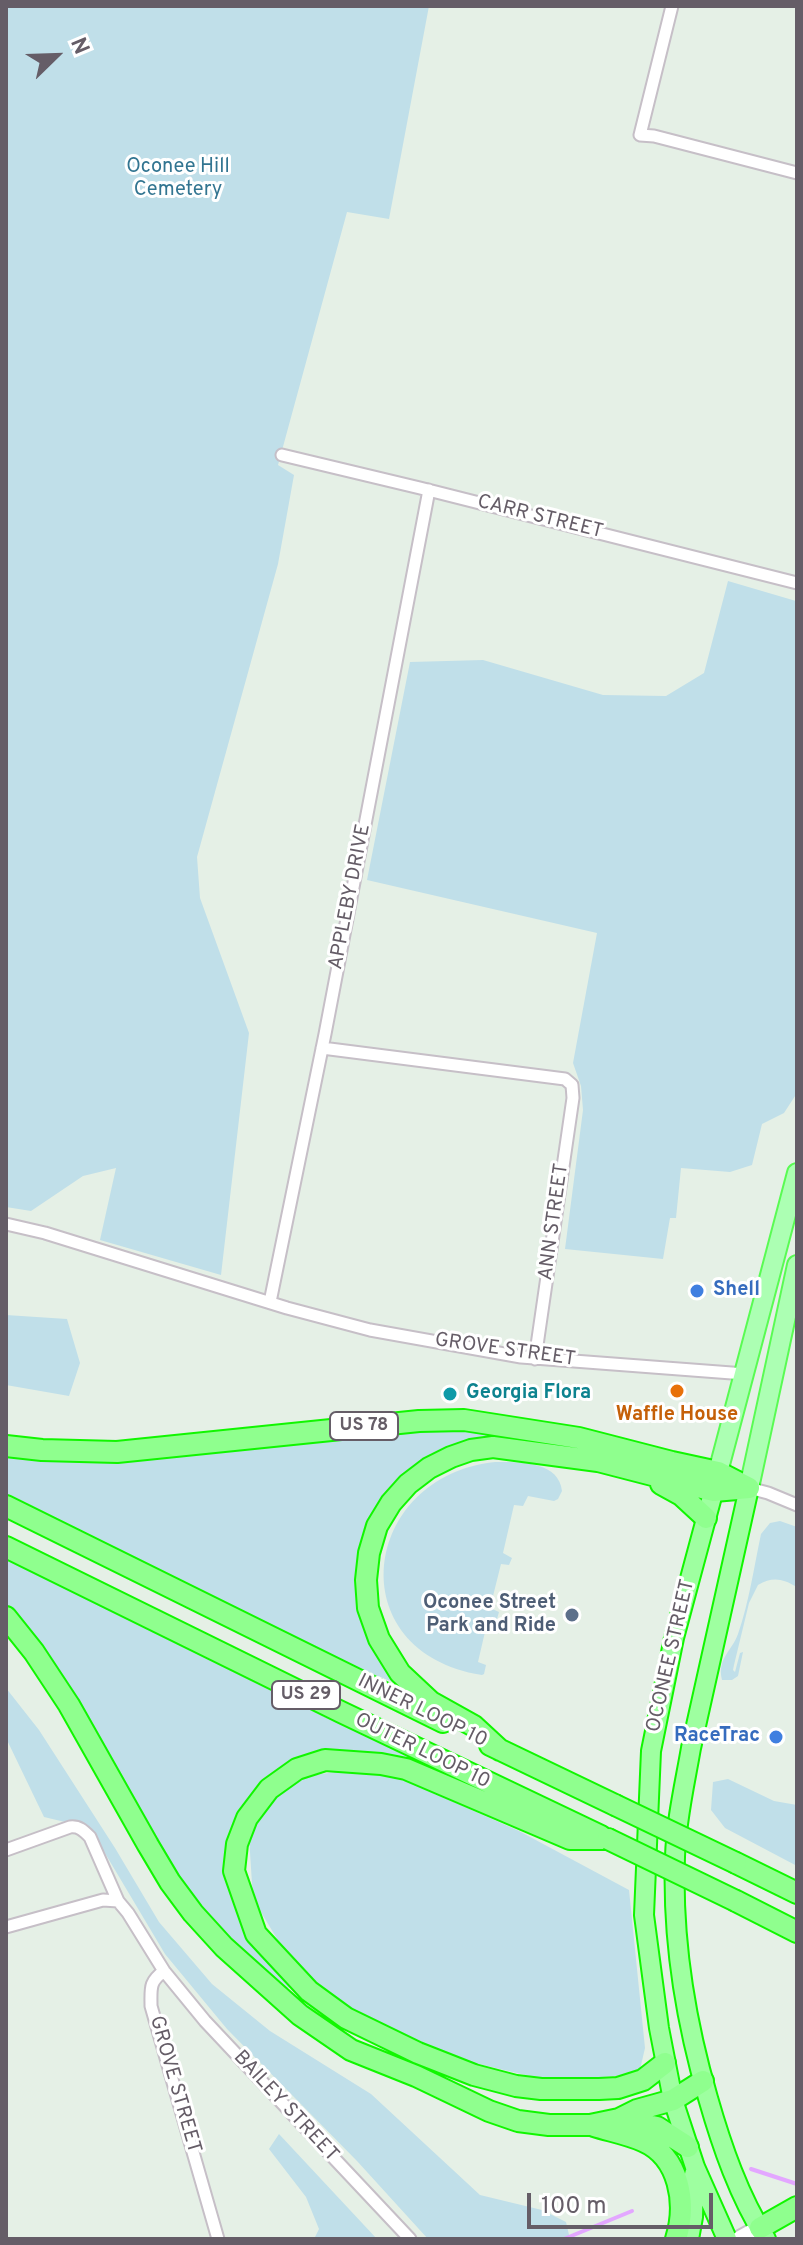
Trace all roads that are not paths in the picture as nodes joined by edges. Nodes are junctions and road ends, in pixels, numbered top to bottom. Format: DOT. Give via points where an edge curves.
graph roads {
  1 [pos="672,6"];
  2 [pos="797,173"];
  3 [pos="282,455"];
  4 [pos="429,490"];
  5 [pos="797,583"];
  6 [pos="322,1048"];
  7 [pos="797,1173"];
  8 [pos="6,1224"];
  9 [pos="797,1265"];
  10 [pos="270,1302"];
  11 [pos="535,1359"];
  12 [pos="745,1374"];
  13 [pos="6,1446"];
  14 [pos="644,1474"];
  15 [pos="716,1481"];
  16 [pos="749,1488"];
  17 [pos="797,1505"];
  18 [pos="6,1506"];
  19 [pos="706,1518"];
  20 [pos="6,1547"];
  21 [pos="6,1617"];
  22 [pos="500,1750"];
  23 [pos="608,1839"];
  24 [pos="6,1850"];
  25 [pos="797,1893"];
  26 [pos="118,1901"];
  27 [pos="6,1927"];
  28 [pos="797,1932"];
  29 [pos="164,1971"];
  30 [pos="665,2063"];
  31 [pos="703,2081"];
  32 [pos="673,2100"];
  33 [pos="619,2119"];
  34 [pos="590,2125"];
  35 [pos="691,2157"];
  36 [pos="797,2207"];
  37 [pos="763,2234"];
  38 [pos="218,2239"];
  39 [pos="410,2239"];
  40 [pos="676,2239"];
  41 [pos="689,2239"];
  42 [pos="727,2239"];
  43 [pos="740,2239"];
  1 -- 2 [label="street" via="640,135"];
  3 -- 4 [label="street, CARR STREET"];
  4 -- 5 [label="street, CARR STREET"];
  4 -- 6 [label="street, APPLEBY DRIVE"];
  6 -- 10 [label="street, APPLEBY DRIVE"];
  6 -- 11 [label="street, ANN STREET" via="565,1079 572,1085"];
  7 -- 12 [label="main road, OCONEE STREET"];
  8 -- 10 [label="street, GROVE STREET"];
  9 -- 16 [label="main road, OCONEE STREET"];
  10 -- 11 [label="street, GROVE STREET" via="370,1330"];
  11 -- 12 [label="street, GROVE STREET"];
  12 -- 15 [label="main road, OCONEE STREET"];
  13 -- 15 [label="highway, US 78" via="117,1452 464,1420 579,1438 672,1462"];
  14 -- 15 [label="highway"];
  14 -- 19 [label="highway" via="681,1495"];
  14 -- 22 [label="highway" via="521,1450 471,1450 429,1468 408,1484 377,1526 366,1580 368,1608 379,1639 410,1683"];
  15 -- 16 [label="highway, US 78"];
  15 -- 19 [label="highway, OCONEE STREET"];
  16 -- 17 [label="street"];
  16 -- 31 [label="highway, OCONEE STREET" via="691,1748 675,1854 676,1935 685,2009"];
  18 -- 22 [label="highway, INNER LOOP 10 / US 29"];
  19 -- 30 [label="highway, OCONEE STREET" via="651,1751 644,1915"];
  20 -- 23 [label="highway, OUTER LOOP 10 / US 29"];
  21 -- 34 [label="highway" via="69,1705 193,1913 300,2015 351,2050 489,2111 518,2121"];
  22 -- 25 [label="highway, INNER LOOP 10 / US 29, bridge"];
  23 -- 28 [label="highway, OUTER LOOP 10 / US 29, bridge"];
  23 -- 30 [label="highway" via="570,1839 406,1769 325,1760 297,1769 269,1789 247,1818 234,1871 256,1934 309,1991 346,2018 418,2053 474,2075 541,2089 618,2088 643,2080"];
  24 -- 26 [label="street" via="78,1827 90,1837"];
  26 -- 27 [label="street" via="103,1900"];
  26 -- 29 [label="street"];
  29 -- 38 [label="street, GROVE STREET" via="154,1978 151,2006"];
  29 -- 39 [label="street, BAILEY STREET" via="215,2033"];
  30 -- 32 [label="highway, OCONEE STREET"];
  31 -- 32 [label="highway"];
  31 -- 37 [label="highway, OCONEE STREET" via="726,2155"];
  32 -- 33 [label="highway"];
  32 -- 35 [label="highway, OCONEE STREET"];
  33 -- 34 [label="highway"];
  33 -- 35 [label="highway" via="657,2127"];
  34 -- 40 [label="highway" via="645,2142 669,2162 682,2200"];
  35 -- 41 [label="highway" via="694,2204"];
  35 -- 42 [label="highway"];
  36 -- 37 [label="highway"];
  37 -- 43 [label="main road"];
}
